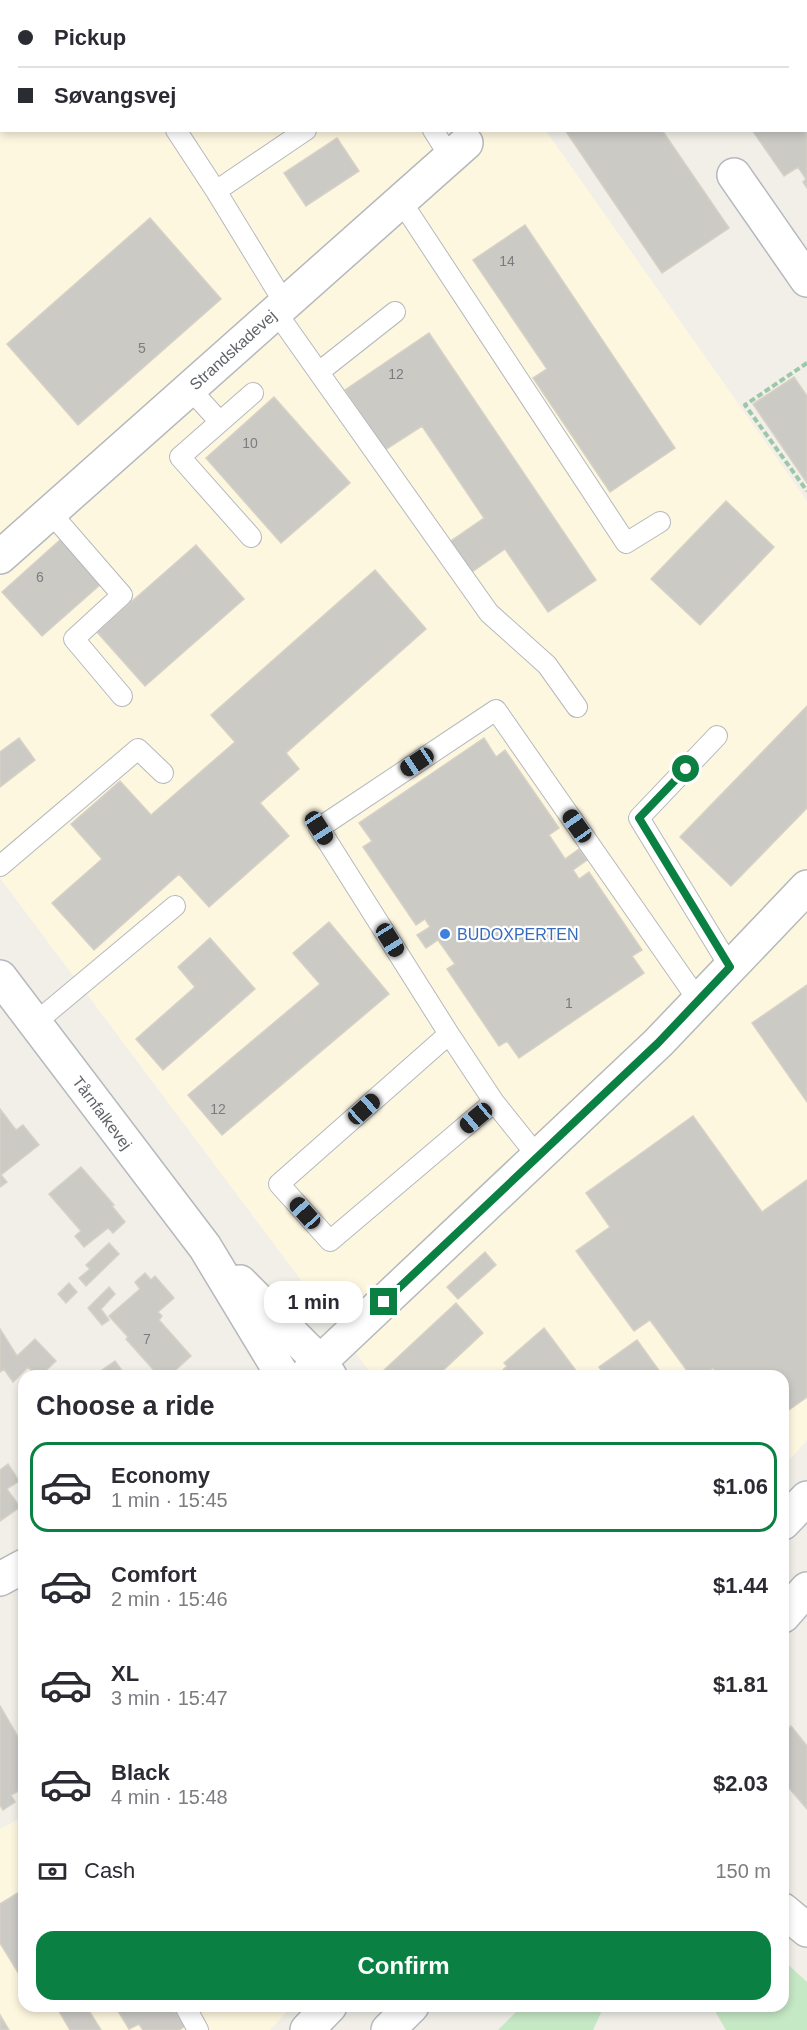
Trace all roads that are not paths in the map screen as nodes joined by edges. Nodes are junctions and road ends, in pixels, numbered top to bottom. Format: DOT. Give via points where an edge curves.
graph roads {
  1 [pos="177,132"];
  2 [pos="303,132"];
  3 [pos="450,144"];
  4 [pos="734,175"];
  5 [pos="216,190"];
  6 [pos="401,201"];
  7 [pos="807,280"];
  8 [pos="280,308"];
  9 [pos="395,312"];
  10 [pos="319,372"];
  11 [pos="190,389"];
  12 [pos="253,393"];
  13 [pos="220,422"];
  14 [pos="50,512"];
  15 [pos="660,522"];
  16 [pos="251,537"];
  17 [pos="0,557"];
  18 [pos="122,696"];
  19 [pos="577,706"];
  20 [pos="717,736"];
  21 [pos="163,773"];
  22 [pos="0,866"];
  23 [pos="807,887"];
  24 [pos="175,906"];
  25 [pos="730,967"];
  26 [pos="0,977"];
  27 [pos="698,1000"];
  28 [pos="35,1023"];
  29 [pos="449,1034"];
  30 [pos="494,1102"];
  31 [pos="538,1157"];
  32 [pos="205,1247"];
  33 [pos="279,1370"];
  34 [pos="317,1370"];
  35 [pos="319,1370"];
  36 [pos="807,1498"];
  37 [pos="789,1517"];
  38 [pos="18,1569"];
  39 [pos="0,1579"];
  40 [pos="807,1589"];
  41 [pos="789,1609"];
  42 [pos="789,1915"];
  43 [pos="807,1930"];
  44 [pos="188,2012"];
  45 [pos="324,2012"];
  46 [pos="406,2012"];
  47 [pos="198,2030"];
  48 [pos="307,2030"];
  49 [pos="388,2030"];
  1 -- 5 [label="lane"];
  2 -- 5 [label="lane"];
  3 -- 6 [label="street, Strandskadevej"];
  4 -- 7 [label="street"];
  5 -- 8 [label="lane"];
  6 -- 8 [label="street, Strandskadevej"];
  6 -- 15 [label="lane" via="626,543"];
  8 -- 10 [label="lane"];
  8 -- 11 [label="street, Strandskadevej"];
  9 -- 10 [label="lane"];
  10 -- 19 [label="lane" via="489,613 547,665"];
  11 -- 13 [label="lane"];
  11 -- 14 [label="street, Strandskadevej"];
  12 -- 13 [label="lane"];
  13 -- 16 [label="lane" via="180,457"];
  14 -- 17 [label="street, Strandskadevej"];
  14 -- 18 [label="lane" via="122,595 74,639"];
  20 -- 25 [label="lane" via="639,818"];
  21 -- 22 [label="lane" via="138,749"];
  23 -- 25 [label="street"];
  24 -- 28 [label="lane"];
  25 -- 27 [label="street"];
  26 -- 28 [label="street, Tårnfalkevej"];
  27 -- 29 [label="lane" via="496,710 319,828"];
  27 -- 31 [label="street"];
  28 -- 32 [label="street, Tårnfalkevej"];
  29 -- 30 [label="lane"];
  29 -- 30 [label="lane" via="279,1184 330,1241"];
  30 -- 31 [label="lane"];
  31 -- 35 [label="street"];
  32 -- 33 [label="street, Tårnfalkevej"];
  32 -- 34 [label="street, Tårnfalkevej"];
  36 -- 37 [label="street"];
  38 -- 39 [label="street"];
  40 -- 41 [label="street"];
  42 -- 43 [label="street"];
  44 -- 47 [label="lane"];
  45 -- 48 [label="street"];
  46 -- 49 [label="street"];
}
